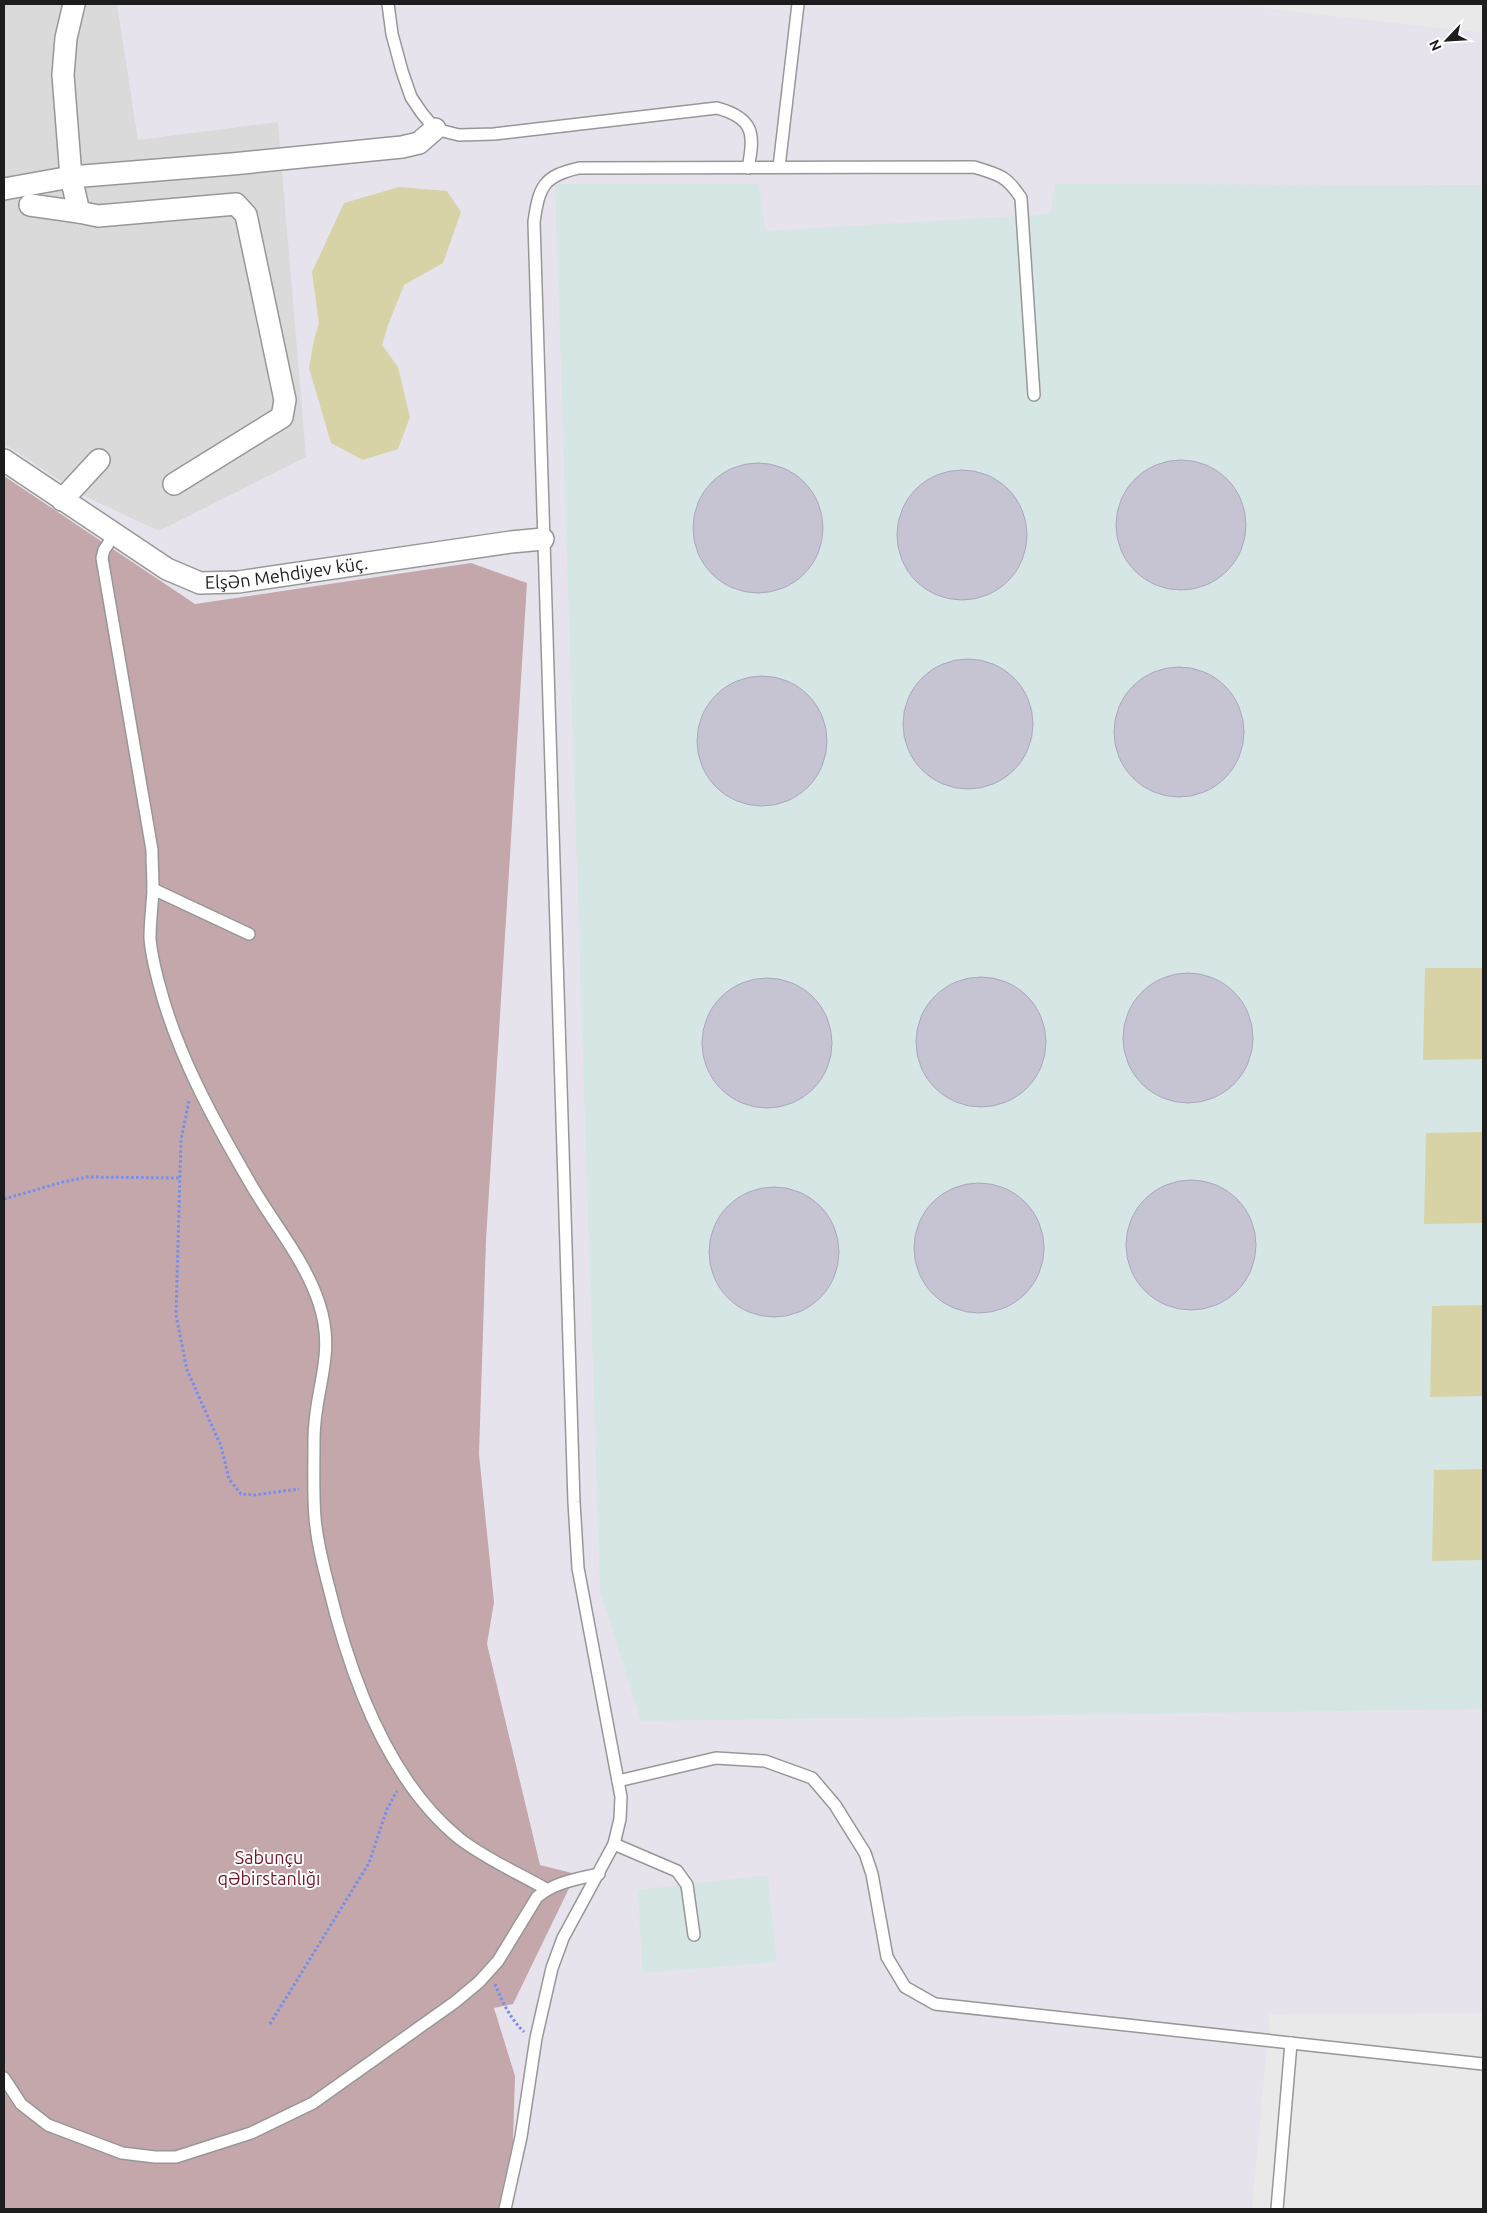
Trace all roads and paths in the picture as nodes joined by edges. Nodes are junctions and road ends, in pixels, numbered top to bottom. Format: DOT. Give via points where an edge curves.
graph roads {
  1 [pos="74,4"];
  2 [pos="388,4"];
  3 [pos="798,4"];
  4 [pos="435,129"];
  5 [pos="779,167"];
  6 [pos="748,168"];
  7 [pos="71,177"];
  8 [pos="4,189"];
  9 [pos="30,205"];
  10 [pos="80,212"];
  11 [pos="1034,395"];
  12 [pos="4,460"];
  13 [pos="99,460"];
  14 [pos="174,484"];
  15 [pos="62,500"];
  16 [pos="114,535"];
  17 [pos="543,539"];
  18 [pos="153,889"];
  19 [pos="249,934"];
  20 [pos="198,1085"];
  21 [pos="180,1178"];
  22 [pos="4,1199"];
  23 [pos="315,1487"];
  24 [pos="405,1778"];
  25 [pos="618,1781"];
  26 [pos="614,1844"];
  27 [pos="599,1874"];
  28 [pos="546,1889"];
  29 [pos="694,1935"];
  30 [pos="489,1971"];
  31 [pos="270,2024"];
  32 [pos="536,2038"];
  33 [pos="1291,2043"];
  34 [pos="1483,2064"];
  35 [pos="4,2078"];
  36 [pos="506,2209"];
  37 [pos="1277,2209"];
  1 -- 7 [label="street" via="66,38 63,75"];
  2 -- 4 [label="lane" via="392,34 411,97"];
  3 -- 5 [label="lane"];
  4 -- 6 [label="lane" via="459,135 494,134 717,108 732,112 751,131 753,145"];
  4 -- 7 [label="street" via="419,143 402,147"];
  5 -- 6 [label="lane"];
  5 -- 11 [label="lane" via="974,167 996,173 1012,184 1021,198 1023,216"];
  6 -- 17 [label="lane" via="579,168 562,172 546,182 537,201 534,222"];
  7 -- 8 [label="street"];
  7 -- 10 [label="street"];
  9 -- 10 [label="street"];
  10 -- 14 [label="street" via="98,216 236,204 246,215 285,400 282,417"];
  12 -- 15 [label="street, Elşən Mehdiyev küç."];
  13 -- 15 [label="street"];
  15 -- 16 [label="street, Elşən Mehdiyev küç."];
  16 -- 17 [label="street, Elşən Mehdiyev küç." via="177,575 212,584"];
  16 -- 18 [label="lane" via="102,558 152,850"];
  17 -- 25 [label="lane" via="578,1568"];
  18 -- 19 [label="lane"];
  18 -- 20 [label="lane" via="150,939 154,965 168,1018"];
  20 -- 21 [label="path" via="187,1105 180,1140"];
  20 -- 23 [label="lane" via="257,1195 311,1281 320,1307 327,1335 314,1433"];
  21 -- 22 [label="path" via="88,1178"];
  21 -- 23 [label="path" via="176,1315 187,1370 221,1446 230,1478 241,1494"];
  23 -- 24 [label="lane" via="315,1519 340,1633 356,1682"];
  24 -- 28 [label="lane" via="460,1838 492,1860"];
  24 -- 31 [label="path" via="387,1809 369,1863"];
  25 -- 26 [label="lane" via="620,1819"];
  25 -- 33 [label="lane" via="716,1758 765,1760 812,1778 835,1805 865,1853 872,1874 887,1957 906,1988 935,2004"];
  26 -- 27 [label="lane"];
  26 -- 29 [label="lane" via="677,1871 687,1885"];
  27 -- 28 [label="lane"];
  27 -- 32 [label="lane" via="563,1938 552,1968"];
  28 -- 30 [label="lane" via="537,1897"];
  30 -- 32 [label="path" via="515,2023"];
  30 -- 35 [label="lane" via="455,2002 313,2102 251,2133 176,2157 122,2153 48,2125 21,2104"];
  32 -- 36 [label="lane"];
  33 -- 34 [label="lane"];
  33 -- 37 [label="lane"];
}
